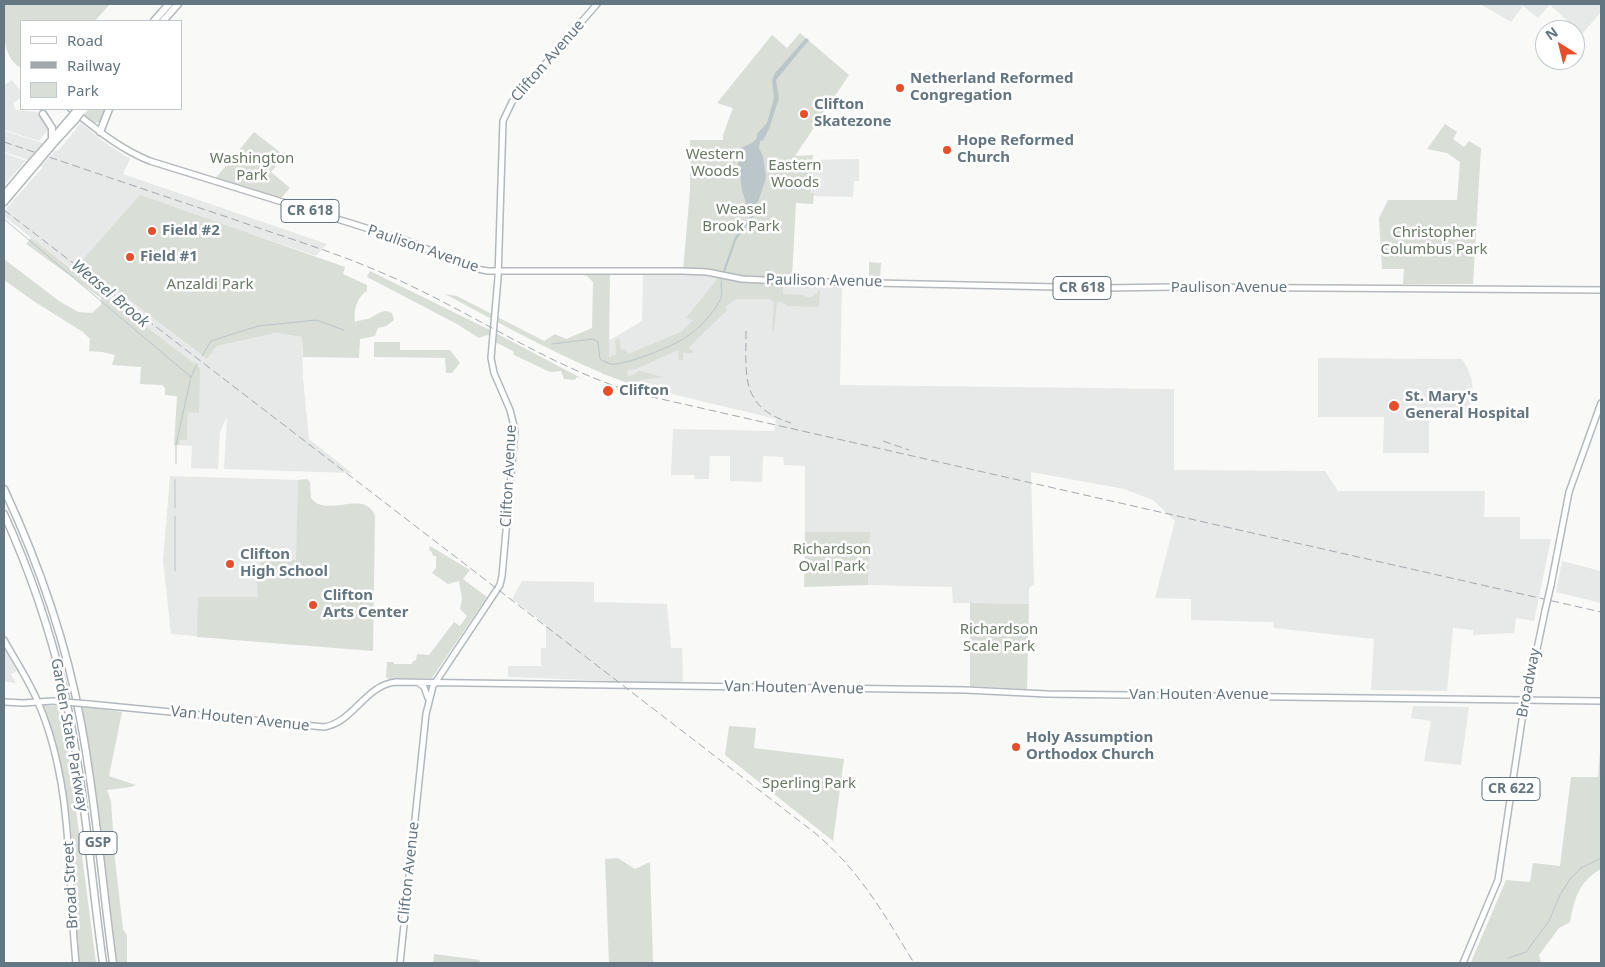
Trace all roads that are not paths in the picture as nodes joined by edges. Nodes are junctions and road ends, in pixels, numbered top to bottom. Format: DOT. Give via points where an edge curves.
graph roads {
  1 [pos="169,4"];
  2 [pos="178,4"];
  3 [pos="597,4"];
  4 [pos="155,20"];
  5 [pos="164,20"];
  6 [pos="109,110"];
  7 [pos="41,111"];
  8 [pos="78,112"];
  9 [pos="49,121"];
  10 [pos="65,124"];
  11 [pos="100,132"];
  12 [pos="51,142"];
  13 [pos="5,198"];
  14 [pos="498,271"];
  15 [pos="1601,290"];
  16 [pos="1601,403"];
  17 [pos="4,489"];
  18 [pos="4,514"];
  19 [pos="4,640"];
  20 [pos="418,682"];
  21 [pos="436,683"];
  22 [pos="429,699"];
  23 [pos="1526,700"];
  24 [pos="1601,701"];
  25 [pos="4,702"];
  26 [pos="38,702"];
  27 [pos="76,963"];
  28 [pos="103,963"];
  29 [pos="113,963"];
  30 [pos="400,963"];
  31 [pos="1463,963"];
  1 -- 4 [label="highway"];
  2 -- 5 [label="highway"];
  3 -- 14 [label="main road, Clifton Avenue" via="512,102 505,115"];
  6 -- 11 [label="highway"];
  7 -- 9 [label="highway"];
  8 -- 10 [label="highway"];
  8 -- 11 [label="main road, Paulison Avenue / CR 618"];
  8 -- 12 [label="highway"];
  9 -- 10 [label="highway"];
  9 -- 12 [label="highway" via="53,130"];
  10 -- 12 [label="highway"];
  11 -- 14 [label="main road, Paulison Avenue / CR 618" via="150,161 405,240 469,267"];
  12 -- 13 [label="highway, bridge"];
  14 -- 15 [label="main road, Paulison Avenue / CR 618" via="683,271 783,281 1081,288"];
  14 -- 21 [label="main road, Clifton Avenue" via="491,358 514,430 502,576 500,586"];
  16 -- 23 [label="main road, Broadway / CR 622, bridge" via="1569,492"];
  17 -- 29 [label="highway, Garden State Parkway / GSP" via="44,584 71,677 85,748"];
  18 -- 28 [label="highway, Garden State Parkway / GSP" via="35,591 63,687 75,750"];
  19 -- 26 [label="main road, Broad Street"];
  20 -- 21 [label="main road, Van Houten Avenue"];
  20 -- 22 [label="main road"];
  20 -- 26 [label="main road, Van Houten Avenue, bridge" via="384,684 342,720 324,728 89,704"];
  21 -- 22 [label="main road, Clifton Avenue"];
  21 -- 23 [label="main road, Van Houten Avenue"];
  22 -- 30 [label="main road, Clifton Avenue"];
  23 -- 24 [label="main road, Van Houten Avenue"];
  23 -- 31 [label="main road, Broadway / CR 622" via="1498,880"];
  25 -- 26 [label="main road, Van Houten Avenue"];
  26 -- 27 [label="main road, Broad Street" via="66,806"];
}
